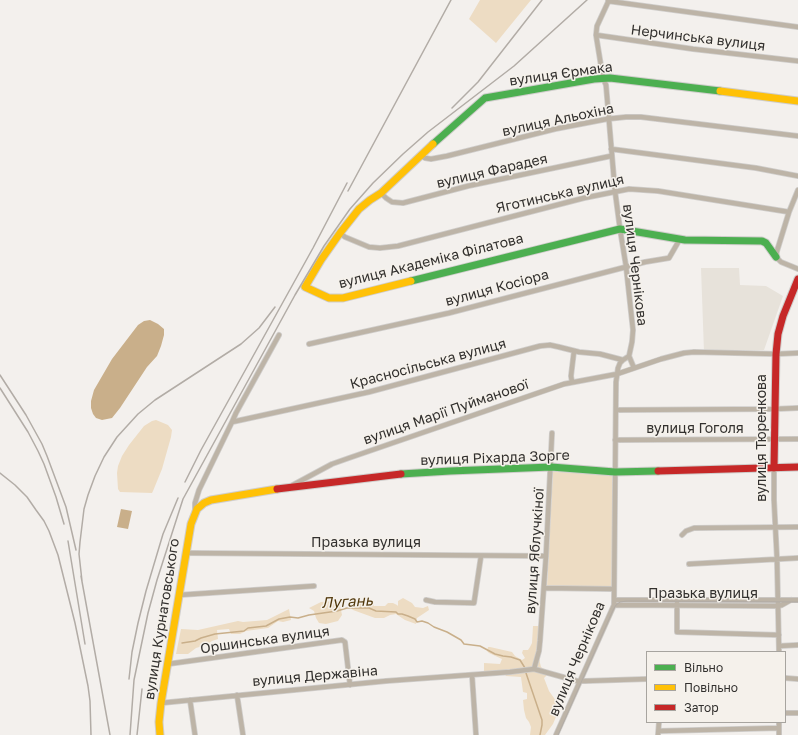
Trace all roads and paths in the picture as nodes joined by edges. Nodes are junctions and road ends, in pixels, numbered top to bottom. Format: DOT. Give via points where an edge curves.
graph roads {
  1 [pos="609,1"];
  2 [pos="798,26"];
  3 [pos="596,36"];
  4 [pos="798,61"];
  5 [pos="603,78"];
  6 [pos="798,101"];
  7 [pos="609,119"];
  8 [pos="798,136"];
  9 [pos="611,149"];
  10 [pos="420,155"];
  11 [pos="611,156"];
  12 [pos="798,176"];
  13 [pos="798,190"];
  14 [pos="615,191"];
  15 [pos="381,193"];
  16 [pos="789,212"];
  17 [pos="620,229"];
  18 [pos="340,233"];
  19 [pos="680,239"];
  20 [pos="776,257"];
  21 [pos="626,266"];
  22 [pos="798,269"];
  23 [pos="798,279"];
  24 [pos="279,335"];
  25 [pos="309,344"];
  26 [pos="574,351"];
  27 [pos="798,353"];
  28 [pos="776,354"];
  29 [pos="629,356"];
  30 [pos="623,360"];
  31 [pos="634,368"];
  32 [pos="617,374"];
  33 [pos="572,382"];
  34 [pos="798,408"];
  35 [pos="775,409"];
  36 [pos="616,410"];
  37 [pos="232,422"];
  38 [pos="552,433"];
  39 [pos="798,439"];
  40 [pos="615,440"];
  41 [pos="774,440"];
  42 [pos="551,467"];
  43 [pos="798,467"];
  44 [pos="774,468"];
  45 [pos="615,472"];
  46 [pos="288,487"];
  47 [pos="196,511"];
  48 [pos="775,527"];
  49 [pos="798,527"];
  50 [pos="682,535"];
  51 [pos="186,553"];
  52 [pos="481,556"];
  53 [pos="546,556"];
  54 [pos="798,558"];
  55 [pos="777,559"];
  56 [pos="689,564"];
  57 [pos="314,586"];
  58 [pos="544,588"];
  59 [pos="614,589"];
  60 [pos="179,595"];
  61 [pos="426,600"];
  62 [pos="798,600"];
  63 [pos="614,602"];
  64 [pos="677,602"];
  65 [pos="778,602"];
  66 [pos="779,636"];
  67 [pos="798,645"];
  68 [pos="779,646"];
  69 [pos="779,651"];
  70 [pos="168,664"];
  71 [pos="534,669"];
  72 [pos="472,675"];
  73 [pos="786,678"];
  74 [pos="798,678"];
  75 [pos="646,679"];
  76 [pos="580,681"];
  77 [pos="350,685"];
  78 [pos="237,695"];
  79 [pos="190,700"];
  80 [pos="161,702"];
  81 [pos="798,713"];
  82 [pos="786,714"];
  83 [pos="659,723"];
  84 [pos="779,723"];
  85 [pos="779,728"];
  86 [pos="658,733"];
  87 [pos="160,735"];
  88 [pos="195,735"];
  89 [pos="243,735"];
  90 [pos="476,735"];
  91 [pos="556,735"];
  92 [pos="779,735"];
  1 -- 2 [label="street"];
  1 -- 3 [label="street, вулиця Чернікова" via="597,26"];
  3 -- 4 [label="street, Нерчинська вулиця"];
  3 -- 5 [label="street, вулиця Чернікова"];
  5 -- 6 [label="street, вулиця Єрмака"];
  5 -- 7 [label="street, вулиця Чернікова"];
  5 -- 10 [label="street, вулиця Єрмака" via="485,98"];
  7 -- 8 [label="street, вулиця Альохіна" via="641,117"];
  7 -- 9 [label="street, вулиця Чернікова"];
  7 -- 10 [label="street, вулиця Альохіна" via="550,130 447,156 431,159"];
  9 -- 11 [label="street, вулиця Чернікова"];
  9 -- 12 [label="street"];
  10 -- 15 [label="street, вулиця Академіка Філатова"];
  11 -- 14 [label="street, вулиця Чернікова"];
  11 -- 15 [label="street, вулиця Фарадея" via="468,186 403,203 392,202"];
  13 -- 16 [label="street"];
  14 -- 16 [label="street, Яготинська вулиця" via="658,191"];
  14 -- 17 [label="street, вулиця Чернікова"];
  14 -- 18 [label="street, Яготинська вулиця" via="398,246 369,247"];
  15 -- 18 [label="street, вулиця Академіка Філатова" via="359,209"];
  16 -- 20 [label="street"];
  17 -- 18 [label="street, вулиця Академіка Філатова" via="349,297 328,298 305,287"];
  17 -- 19 [label="street"];
  17 -- 21 [label="street, вулиця Чернікова"];
  19 -- 20 [label="street" via="756,241 766,243"];
  19 -- 21 [label="street, вулиця Косіора" via="669,258"];
  20 -- 22 [label="street"];
  21 -- 25 [label="street, вулиця Косіора" via="449,313"];
  21 -- 29 [label="street, вулиця Чернікова" via="633,330"];
  23 -- 28 [label="street, вулиця Тюренкова" via="782,320"];
  24 -- 37 [label="street"];
  26 -- 30 [label="street, Красносільська вулиця"];
  26 -- 33 [label="street"];
  26 -- 37 [label="street, Красносільська вулиця" via="550,345 540,346 369,392"];
  27 -- 28 [label="street"];
  28 -- 31 [label="street" via="684,353"];
  28 -- 35 [label="street, вулиця Тюренкова"];
  29 -- 30 [label="street"];
  29 -- 31 [label="street"];
  30 -- 32 [label="street"];
  31 -- 32 [label="street"];
  32 -- 33 [label="street, вулиця Марії Пуйманової"];
  32 -- 36 [label="street, вулиця Чернікова"];
  33 -- 46 [label="street, вулиця Марії Пуйманової" via="332,464"];
  34 -- 35 [label="street, вулиця Гоголя"];
  35 -- 36 [label="street, вулиця Гоголя"];
  35 -- 41 [label="street, вулиця Тюренкова"];
  36 -- 40 [label="street, вулиця Чернікова"];
  37 -- 47 [label="street" via="199,490 195,503"];
  38 -- 42 [label="street, вулиця Яблучкіної"];
  39 -- 41 [label="street, вулиця Гоголя"];
  40 -- 41 [label="street, вулиця Гоголя"];
  40 -- 45 [label="street, вулиця Чернікова"];
  41 -- 44 [label="street, вулиця Тюренкова"];
  42 -- 45 [label="street, вулиця Ріхарда Зорге"];
  42 -- 46 [label="street, вулиця Ріхарда Зорге" via="403,474"];
  42 -- 53 [label="street, вулиця Яблучкіної"];
  43 -- 44 [label="street, вулиця Ріхарда Зорге"];
  44 -- 45 [label="street, вулиця Ріхарда Зорге"];
  44 -- 48 [label="street, вулиця Тюренкова"];
  45 -- 59 [label="street, вулиця Чернікова"];
  46 -- 47 [label="street, вулиця Ріхарда Зорге" via="211,500"];
  47 -- 51 [label="street, вулиця Курнатовського"];
  48 -- 49 [label="street"];
  48 -- 50 [label="street" via="694,528"];
  48 -- 55 [label="street, вулиця Тюренкова"];
  51 -- 52 [label="street, Празька вулиця"];
  51 -- 60 [label="street, вулиця Курнатовського"];
  52 -- 53 [label="street, Празька вулиця"];
  52 -- 61 [label="street" via="474,603"];
  53 -- 58 [label="street, вулиця Яблучкіної"];
  54 -- 55 [label="street"];
  55 -- 56 [label="street"];
  55 -- 65 [label="street, вулиця Тюренкова"];
  57 -- 60 [label="street"];
  58 -- 59 [label="street"];
  58 -- 71 [label="street, вулиця Яблучкіної" via="539,651"];
  59 -- 63 [label="street, вулиця Чернікова"];
  60 -- 70 [label="street, вулиця Курнатовського"];
  62 -- 65 [label="street, Празька вулиця" via="782,605"];
  63 -- 64 [label="street, Празька вулиця"];
  63 -- 76 [label="street, вулиця Чернікова"];
  64 -- 65 [label="street, Празька вулиця"];
  64 -- 66 [label="street" via="677,632"];
  65 -- 66 [label="street, вулиця Тюренкова"];
  66 -- 68 [label="street, вулиця Тюренкова"];
  67 -- 68 [label="street"];
  68 -- 69 [label="street, вулиця Тюренкова"];
  70 -- 77 [label="street, Оршинська вулиця" via="342,640 345,642"];
  70 -- 80 [label="street, вулиця Курнатовського"];
  71 -- 72 [label="street, вулиця Державіна"];
  71 -- 76 [label="street"];
  72 -- 77 [label="street, вулиця Державіна"];
  72 -- 90 [label="street"];
  73 -- 74 [label="street"];
  75 -- 76 [label="street"];
  76 -- 91 [label="street, вулиця Чернікова"];
  77 -- 78 [label="street, вулиця Державіна"];
  78 -- 79 [label="street, вулиця Державіна"];
  78 -- 89 [label="street"];
  79 -- 80 [label="street, вулиця Державіна"];
  79 -- 88 [label="street"];
  80 -- 87 [label="street, вулиця Курнатовського"];
  81 -- 82 [label="street"];
  83 -- 86 [label="street"];
  84 -- 85 [label="street"];
  85 -- 86 [label="street"];
  85 -- 92 [label="street"];
}
